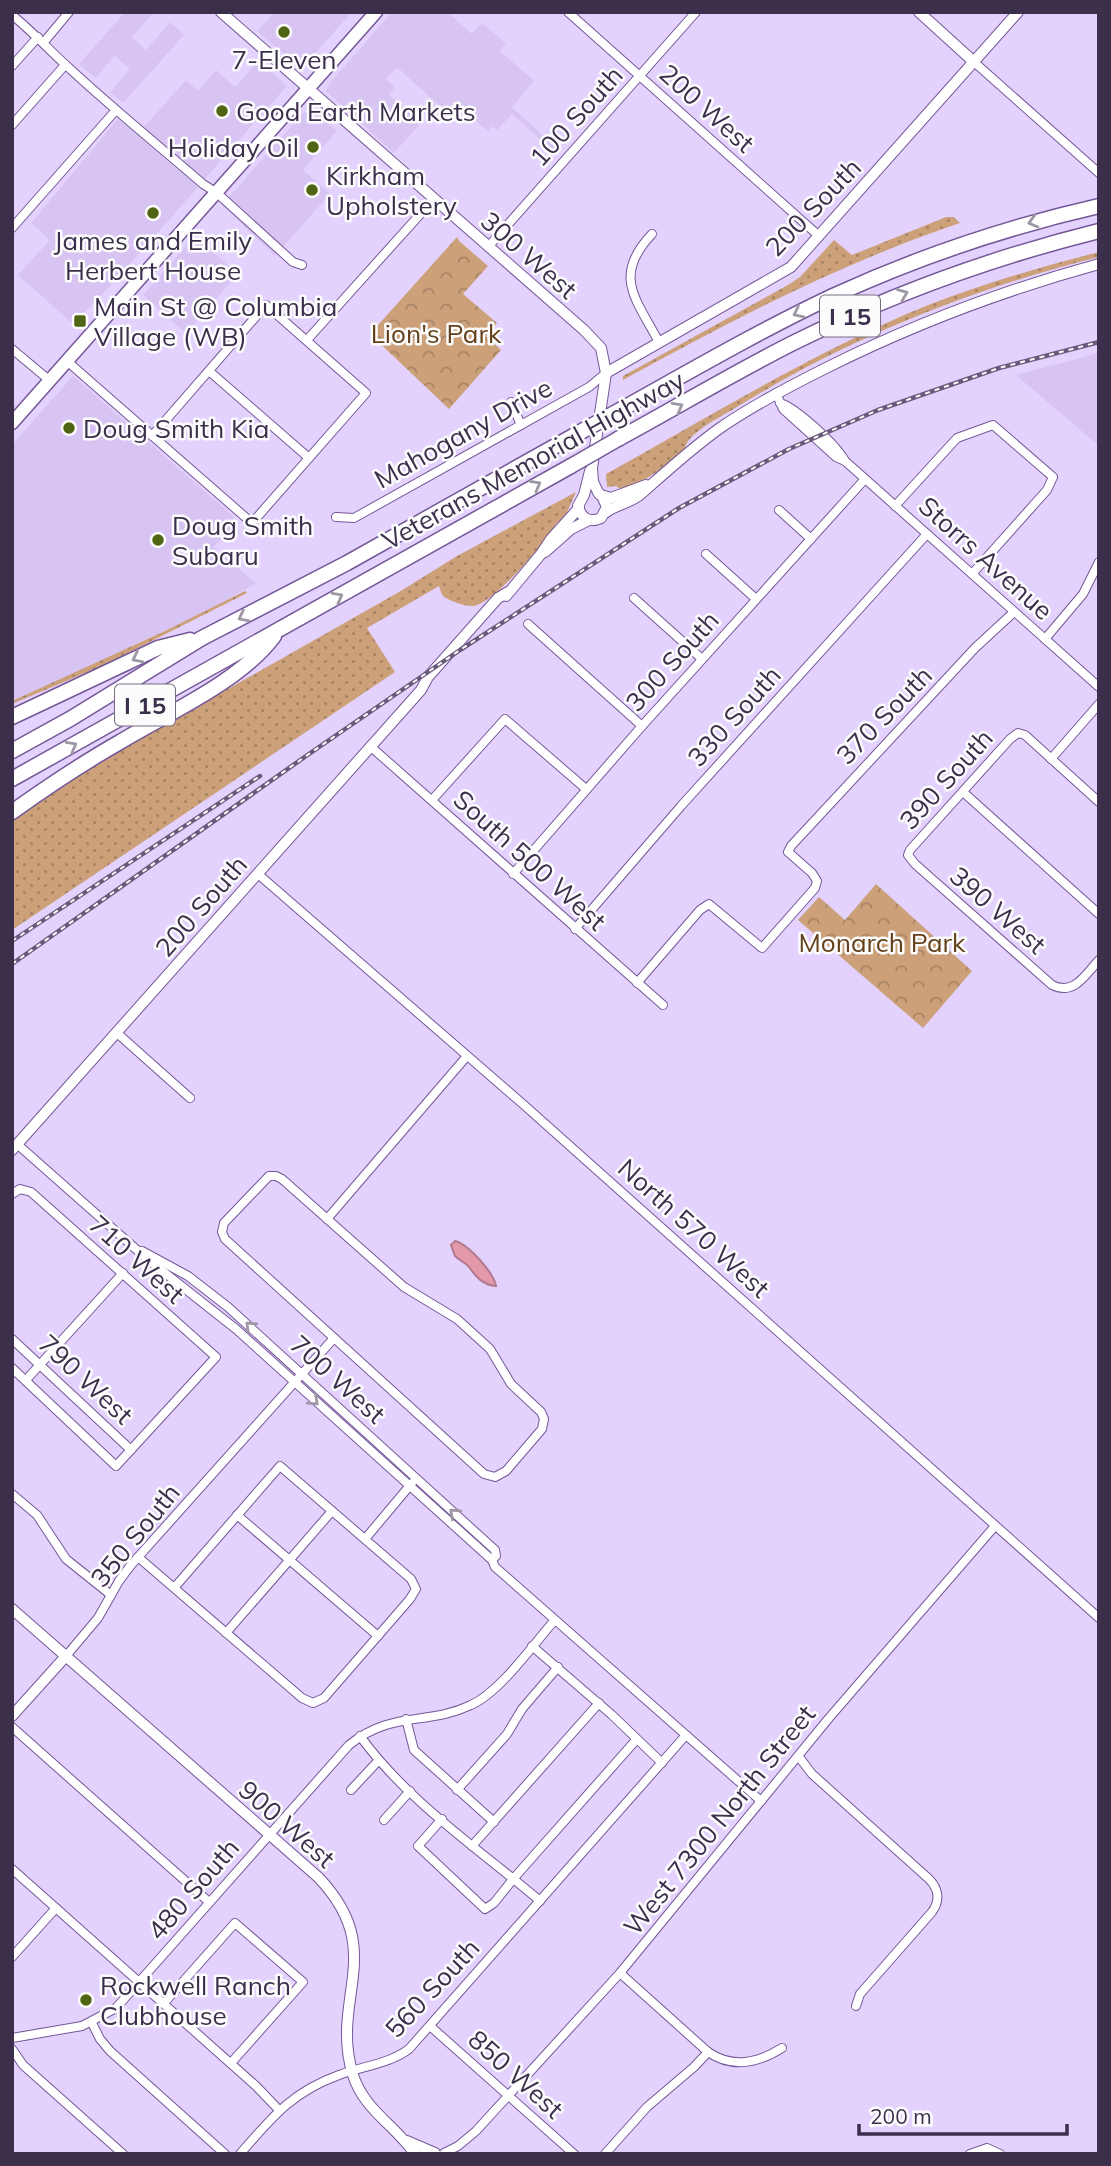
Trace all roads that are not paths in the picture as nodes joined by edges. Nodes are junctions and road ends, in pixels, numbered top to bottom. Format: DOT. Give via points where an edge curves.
graph roads {
  1 [pos="69,12"];
  2 [pos="221,12"];
  3 [pos="376,12"];
  4 [pos="568,12"];
  5 [pos="696,12"];
  6 [pos="919,12"];
  7 [pos="1018,12"];
  8 [pos="12,15"];
  9 [pos="41,39"];
  10 [pos="974,62"];
  11 [pos="65,65"];
  12 [pos="12,66"];
  13 [pos="639,76"];
  14 [pos="308,88"];
  15 [pos="116,110"];
  16 [pos="12,125"];
  17 [pos="1099,173"];
  18 [pos="217,193"];
  19 [pos="433,200"];
  20 [pos="1099,206"];
  21 [pos="12,228"];
  22 [pos="1099,231"];
  23 [pos="652,234"];
  24 [pos="819,236"];
  25 [pos="488,247"];
  26 [pos="1099,264"];
  27 [pos="302,265"];
  28 [pos="307,340"];
  29 [pos="659,342"];
  30 [pos="12,349"];
  31 [pos="67,361"];
  32 [pos="209,370"];
  33 [pos="606,373"];
  34 [pos="49,380"];
  35 [pos="778,398"];
  36 [pos="511,402"];
  37 [pos="12,423"];
  38 [pos="521,425"];
  39 [pos="152,436"];
  40 [pos="309,458"];
  41 [pos="592,468"];
  42 [pos="865,479"];
  43 [pos="650,484"];
  44 [pos="584,495"];
  45 [pos="600,495"];
  46 [pos="895,506"];
  47 [pos="579,509"];
  48 [pos="779,510"];
  49 [pos="605,513"];
  50 [pos="336,517"];
  51 [pos="589,520"];
  52 [pos="927,534"];
  53 [pos="811,539"];
  54 [pos="541,554"];
  55 [pos="706,554"];
  56 [pos="1099,562"];
  57 [pos="972,574"];
  58 [pos="634,598"];
  59 [pos="756,599"];
  60 [pos="1014,612"];
  61 [pos="528,624"];
  62 [pos="278,630"];
  63 [pos="202,638"];
  64 [pos="1045,639"];
  65 [pos="702,659"];
  66 [pos="1099,687"];
  67 [pos="1099,704"];
  68 [pos="12,717"];
  69 [pos="642,726"];
  70 [pos="370,746"];
  71 [pos="12,751"];
  72 [pos="1051,759"];
  73 [pos="12,779"];
  74 [pos="586,789"];
  75 [pos="963,792"];
  76 [pos="432,800"];
  77 [pos="1099,802"];
  78 [pos="12,812"];
  79 [pos="908,855"];
  80 [pos="258,874"];
  81 [pos="513,874"];
  82 [pos="1099,914"];
  83 [pos="575,929"];
  84 [pos="1099,960"];
  85 [pos="637,983"];
  86 [pos="663,1005"];
  87 [pos="117,1033"];
  88 [pos="467,1056"];
  89 [pos="190,1098"];
  90 [pos="15,1147"];
  91 [pos="12,1194"];
  92 [pos="327,1219"];
  93 [pos="132,1245"];
  94 [pos="122,1273"];
  95 [pos="334,1338"];
  96 [pos="12,1339"];
  97 [pos="40,1364"];
  98 [pos="12,1368"];
  99 [pos="300,1374"];
  100 [pos="26,1380"];
  101 [pos="293,1383"];
  102 [pos="131,1450"];
  103 [pos="417,1479"];
  104 [pos="410,1486"];
  105 [pos="12,1494"];
  106 [pos="332,1511"];
  107 [pos="237,1515"];
  108 [pos="995,1526"];
  109 [pos="365,1539"];
  110 [pos="138,1557"];
  111 [pos="289,1560"];
  112 [pos="492,1560"];
  113 [pos="174,1588"];
  114 [pos="111,1595"];
  115 [pos="12,1609"];
  116 [pos="1099,1618"];
  117 [pos="554,1621"];
  118 [pos="226,1633"];
  119 [pos="378,1636"];
  120 [pos="532,1646"];
  121 [pos="66,1656"];
  122 [pos="558,1667"];
  123 [pos="599,1703"];
  124 [pos="12,1716"];
  125 [pos="406,1719"];
  126 [pos="12,1727"];
  127 [pos="686,1735"];
  128 [pos="360,1736"];
  129 [pos="636,1740"];
  130 [pos="799,1757"];
  131 [pos="378,1761"];
  132 [pos="662,1763"];
  133 [pos="351,1790"];
  134 [pos="457,1790"];
  135 [pos="410,1791"];
  136 [pos="761,1801"];
  137 [pos="442,1819"];
  138 [pos="384,1820"];
  139 [pos="494,1822"];
  140 [pos="268,1835"];
  141 [pos="472,1846"];
  142 [pos="12,1869"];
  143 [pos="514,1878"];
  144 [pos="540,1901"];
  145 [pos="209,1902"];
  146 [pos="56,1908"];
  147 [pos="12,1956"];
  148 [pos="620,1973"];
  149 [pos="140,1982"];
  150 [pos="164,2003"];
  151 [pos="856,2006"];
  152 [pos="92,2022"];
  153 [pos="430,2026"];
  154 [pos="12,2038"];
  155 [pos="782,2048"];
  156 [pos="12,2049"];
  157 [pos="708,2052"];
  158 [pos="231,2063"];
  159 [pos="352,2070"];
  160 [pos="508,2095"];
  161 [pos="279,2110"];
  162 [pos="401,2137"];
  163 [pos="470,2137"];
  164 [pos="440,2153"];
  165 [pos="123,2154"];
  166 [pos="225,2154"];
  167 [pos="240,2154"];
  168 [pos="415,2154"];
  169 [pos="461,2154"];
  170 [pos="573,2154"];
  171 [pos="605,2154"];
  172 [pos="970,2154"];
  173 [pos="1000,2154"];
  1 -- 9 [label="street"];
  2 -- 14 [label="street, 300 West"];
  3 -- 14 [label="main road"];
  4 -- 13 [label="street, 200 West"];
  5 -- 13 [label="street, 100 South"];
  6 -- 10 [label="street"];
  7 -- 10 [label="street, 200 South"];
  8 -- 9 [label="street"];
  9 -- 11 [label="street"];
  9 -- 12 [label="street"];
  10 -- 17 [label="street"];
  10 -- 24 [label="street, 200 South"];
  11 -- 15 [label="street"];
  11 -- 16 [label="street"];
  13 -- 24 [label="street, 200 West"];
  13 -- 25 [label="street, 100 South"];
  14 -- 18 [label="main road"];
  14 -- 19 [label="street, 300 West"];
  15 -- 18 [label="street"];
  15 -- 21 [label="street"];
  18 -- 27 [label="street" via="293,262"];
  18 -- 31 [label="main road"];
  19 -- 25 [label="street, 300 West"];
  19 -- 28 [label="street"];
  20 -- 63 [label="highway, Veterans Memorial Highway / I 15, one-way, bridge" via="985,237 862,283 774,324 347,564"];
  62 -- 22 [label="highway, Veterans Memorial Highway / I 15, one-way, bridge" via="772,354 868,308 981,265"];
  23 -- 29 [label="street" via="636,252 630,276"];
  24 -- 29 [label="street, 200 South" via="784,272"];
  25 -- 33 [label="street, 300 West" via="601,348"];
  26 -- 35 [label="street" via="1027,284 926,321 866,348"];
  28 -- 32 [label="street" via="266,305"];
  28 -- 40 [label="street" via="366,393"];
  29 -- 33 [label="street, 200 South"];
  30 -- 34 [label="street"];
  31 -- 34 [label="main road"];
  31 -- 39 [label="street"];
  32 -- 39 [label="street"];
  32 -- 40 [label="street"];
  33 -- 38 [label="street, Mahogany Drive"];
  33 -- 41 [label="street"];
  34 -- 37 [label="main road"];
  35 -- 42 [label="street, Storrs Avenue" via="783,409"];
  35 -- 43 [label="street" via="719,429"];
  36 -- 38 [label="street"];
  38 -- 50 [label="street, Mahogany Drive" via="354,518"];
  39 -- 40 [label="street" via="252,523"];
  41 -- 44 [label="street"];
  41 -- 45 [label="street"];
  42 -- 46 [label="street, Storrs Avenue"];
  42 -- 53 [label="street, 300 South"];
  43 -- 45 [label="street" via="611,498"];
  43 -- 49 [label="street" via="636,498"];
  44 -- 45 [label="street"];
  44 -- 47 [label="street"];
  45 -- 49 [label="street" via="606,501"];
  46 -- 52 [label="street, Storrs Avenue"];
  46 -- 57 [label="street" via="957,438 993,425 1053,477 1047,490"];
  47 -- 51 [label="street"];
  47 -- 54 [label="street, 200 South"];
  48 -- 53 [label="street"];
  49 -- 51 [label="street"];
  51 -- 54 [label="street, 200 South"];
  52 -- 57 [label="street, Storrs Avenue"];
  52 -- 83 [label="street, 330 South"];
  53 -- 59 [label="street, 300 South"];
  54 -- 70 [label="street, 200 South"];
  55 -- 59 [label="street"];
  56 -- 64 [label="street" via="1083,594"];
  57 -- 60 [label="street, Storrs Avenue"];
  58 -- 65 [label="street"];
  59 -- 65 [label="street, 300 South"];
  60 -- 64 [label="street, Storrs Avenue"];
  60 -- 85 [label="street, 370 South" via="791,846 788,852 817,881 762,948 709,904"];
  61 -- 69 [label="street"];
  73 -- 62 [label="highway, Veterans Memorial Highway / I 15, one-way"];
  62 -- 78 [label="highway" via="264,650 221,682"];
  63 -- 68 [label="highway, one-way" via="158,648"];
  63 -- 71 [label="highway, Veterans Memorial Highway / I 15"];
  64 -- 66 [label="street, Storrs Avenue"];
  65 -- 69 [label="street, 300 South"];
  67 -- 72 [label="street"];
  69 -- 74 [label="street, 300 South"];
  70 -- 76 [label="street, South 500 West"];
  70 -- 80 [label="street, 200 South"];
  72 -- 75 [label="street, 390 South" via="1018,733"];
  72 -- 77 [label="street"];
  74 -- 76 [label="street" via="505,719"];
  74 -- 81 [label="street, 300 South"];
  75 -- 79 [label="street, 390 South"];
  75 -- 82 [label="street"];
  76 -- 81 [label="street, South 500 West"];
  79 -- 84 [label="street, 390 West" via="1052,985 1065,989 1077,985"];
  80 -- 87 [label="street, 200 South"];
  80 -- 88 [label="street, North 570 West"];
  81 -- 83 [label="street, South 500 West"];
  83 -- 85 [label="street, South 500 West"];
  85 -- 86 [label="street, South 500 West"];
  87 -- 89 [label="street"];
  87 -- 90 [label="street, 200 South"];
  88 -- 92 [label="street"];
  88 -- 108 [label="street, North 570 West"];
  90 -- 93 [label="street, 700 West"];
  91 -- 94 [label="street, 710 West" via="20,1189 31,1192"];
  92 -- 95 [label="street" via="272,1175 225,1223 222,1232 225,1240"];
  92 -- 95 [label="street" via="410,1293 450,1313 490,1349 511,1384 541,1412 542,1429 504,1473 488,1476"];
  99 -- 93 [label="street, 700 West, one-way" via="213,1294"];
  93 -- 101 [label="street, 700 West" via="236,1329"];
  94 -- 97 [label="street"];
  94 -- 102 [label="street, 710 West" via="216,1357"];
  95 -- 99 [label="street, 350 South"];
  96 -- 97 [label="street, 790 West"];
  97 -- 100 [label="street"];
  97 -- 102 [label="street, 790 West"];
  98 -- 100 [label="street, 790 West"];
  99 -- 101 [label="street, 350 South"];
  99 -- 103 [label="street, 700 West"];
  100 -- 102 [label="street, 790 West" via="116,1465"];
  101 -- 104 [label="street, 700 West, one-way"];
  101 -- 110 [label="street, 350 South"];
  103 -- 104 [label="street"];
  112 -- 103 [label="street, 700 West, one-way" via="495,1550"];
  104 -- 109 [label="street"];
  104 -- 112 [label="street, 700 West"];
  105 -- 114 [label="street" via="37,1515 66,1559"];
  106 -- 107 [label="street" via="280,1466"];
  106 -- 109 [label="street"];
  106 -- 111 [label="street"];
  107 -- 111 [label="street"];
  107 -- 113 [label="street"];
  108 -- 116 [label="street, North 570 West"];
  108 -- 130 [label="street, West 7300 North Street"];
  109 -- 119 [label="street" via="415,1586 411,1599"];
  110 -- 113 [label="street"];
  110 -- 114 [label="street, 350 South"];
  111 -- 118 [label="street"];
  111 -- 119 [label="street"];
  112 -- 117 [label="street, 700 West"];
  113 -- 118 [label="street"];
  114 -- 121 [label="street, 350 South"];
  115 -- 121 [label="street, 900 West"];
  117 -- 120 [label="street, 480 South"];
  117 -- 127 [label="street, 700 West"];
  118 -- 119 [label="street" via="302,1698 314,1703 324,1698"];
  120 -- 122 [label="street"];
  120 -- 125 [label="street, 480 South" via="498,1685 473,1704 458,1711"];
  121 -- 124 [label="street, 350 South"];
  121 -- 140 [label="street, 900 West"];
  122 -- 123 [label="street"];
  122 -- 134 [label="street"];
  123 -- 129 [label="street"];
  123 -- 139 [label="street"];
  125 -- 128 [label="street, 480 South"];
  125 -- 134 [label="street" via="414,1750"];
  126 -- 145 [label="street"];
  127 -- 132 [label="street, 560 South"];
  127 -- 136 [label="street, 700 West"];
  128 -- 131 [label="street"];
  128 -- 140 [label="street, 480 South"];
  129 -- 132 [label="street"];
  129 -- 143 [label="street"];
  130 -- 136 [label="street, West 7300 North Street"];
  130 -- 151 [label="street" via="932,1882 938,1894 932,1912 860,1994"];
  131 -- 133 [label="street"];
  131 -- 135 [label="street"];
  132 -- 144 [label="street, 560 South"];
  134 -- 139 [label="street"];
  135 -- 137 [label="street"];
  135 -- 138 [label="street"];
  136 -- 148 [label="street, West 7300 North Street"];
  137 -- 141 [label="street"];
  137 -- 143 [label="street" via="418,1846 485,1909"];
  139 -- 141 [label="street"];
  140 -- 145 [label="street, 480 South"];
  140 -- 159 [label="street, 900 West" via="325,1885 349,1925 356,1960 346,2036"];
  141 -- 143 [label="street"];
  142 -- 146 [label="street"];
  143 -- 144 [label="street"];
  144 -- 153 [label="street, 560 South"];
  145 -- 149 [label="street, 480 South"];
  146 -- 147 [label="street"];
  146 -- 149 [label="street"];
  148 -- 157 [label="street"];
  148 -- 160 [label="street, West 7300 North Street"];
  149 -- 150 [label="street"];
  149 -- 152 [label="street, 480 South" via="116,2008"];
  150 -- 158 [label="street"];
  150 -- 158 [label="street" via="235,1923 303,1983"];
  152 -- 154 [label="street, 480 South"];
  152 -- 166 [label="street" via="110,2051"];
  153 -- 159 [label="street, 560 South" via="398,2056"];
  153 -- 160 [label="street, 850 West"];
  155 -- 157 [label="street" via="743,2063 727,2062"];
  156 -- 165 [label="street" via="23,2066"];
  157 -- 171 [label="street" via="647,2107"];
  158 -- 161 [label="street"];
  159 -- 161 [label="street, 560 South" via="298,2095"];
  159 -- 162 [label="street, 900 West" via="371,2108"];
  160 -- 163 [label="street, West 7300 North Street"];
  160 -- 170 [label="street, 850 West"];
  161 -- 167 [label="street, 560 South"];
  162 -- 164 [label="street, 900 West"];
  162 -- 168 [label="street, 900 West"];
  163 -- 164 [label="street, West 7300 North Street"];
  163 -- 169 [label="street, West 7300 North Street"];
  172 -- 173 [label="street" via="984,2148"];
}
